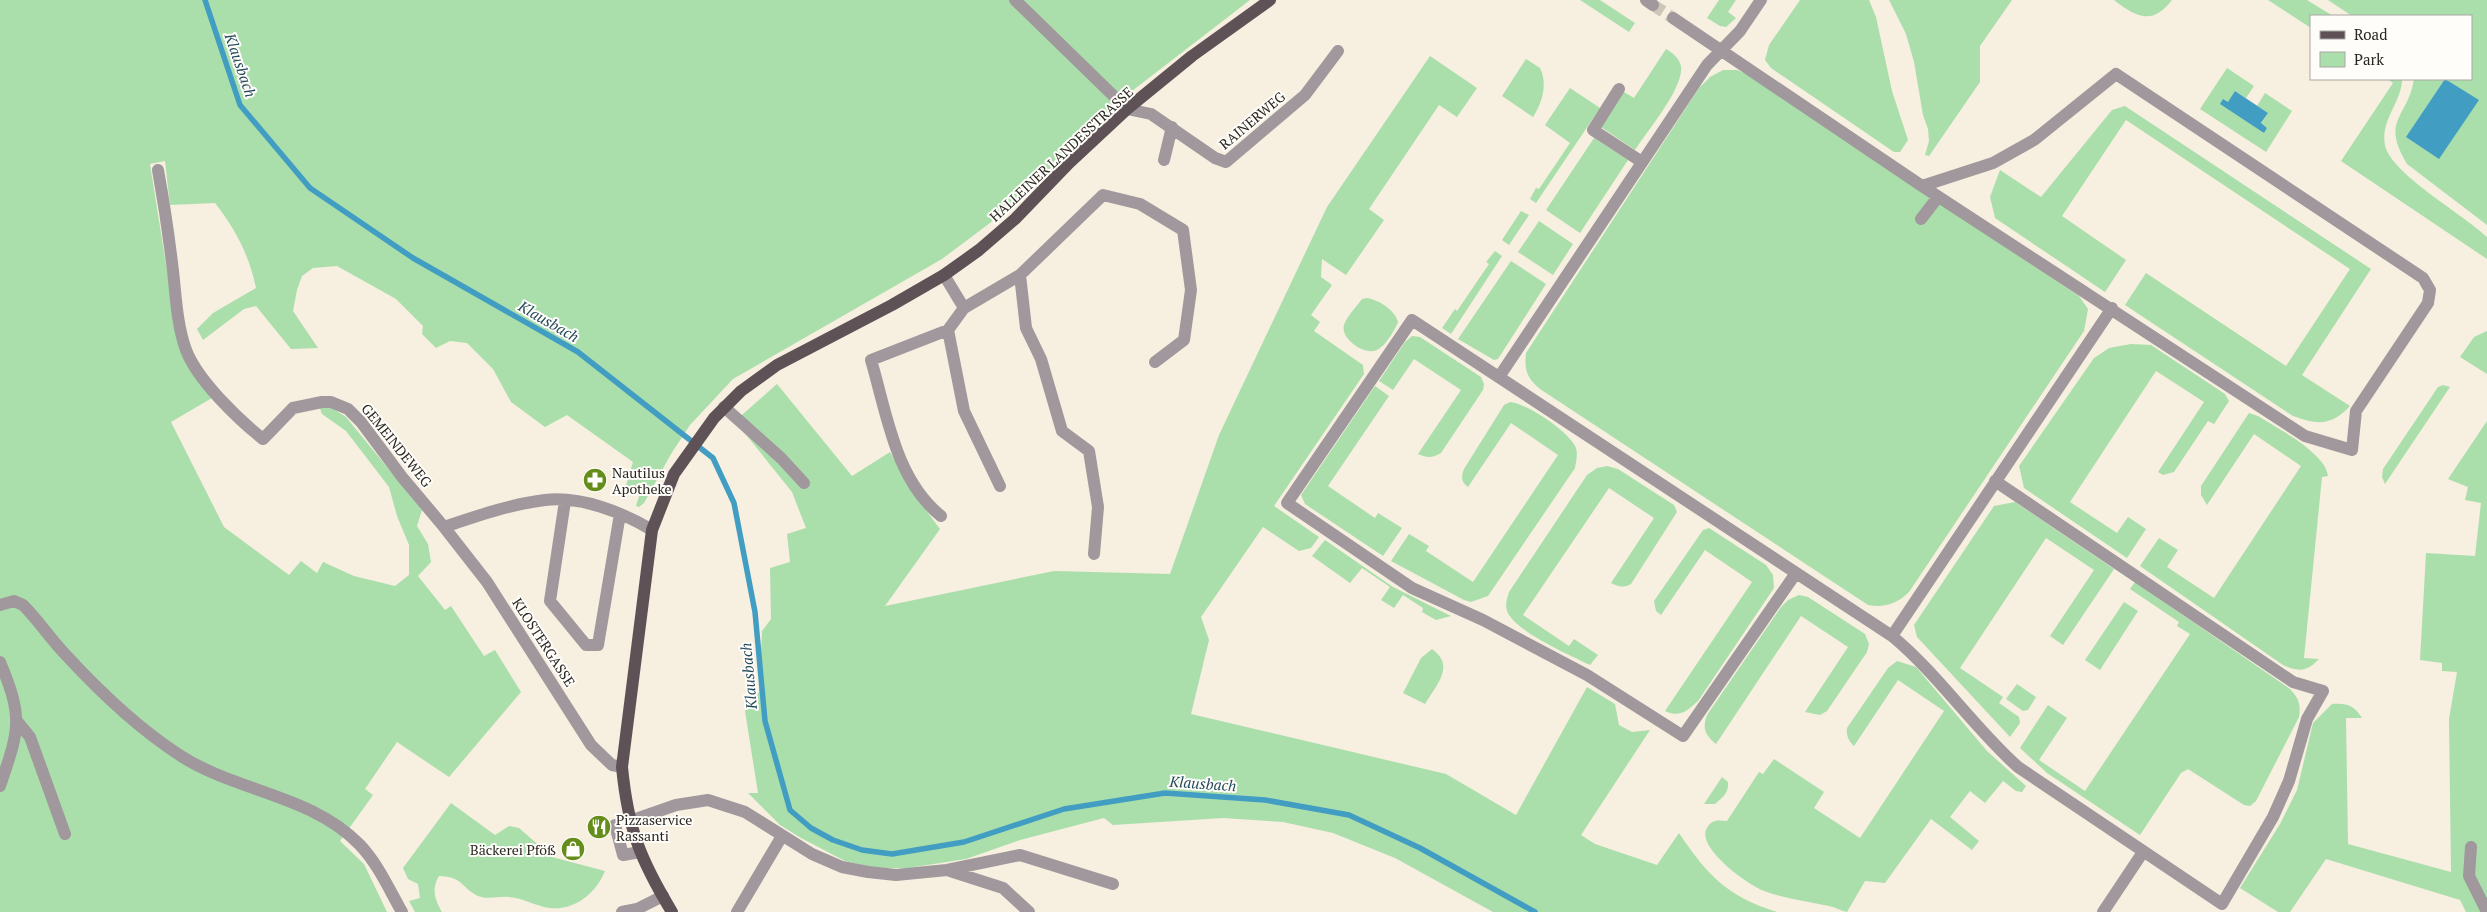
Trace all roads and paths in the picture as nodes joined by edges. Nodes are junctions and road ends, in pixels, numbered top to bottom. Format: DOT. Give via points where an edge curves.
graph roads {
  1 [pos="1015,0"];
  2 [pos="1270,0"];
  3 [pos="1761,0"];
  4 [pos="1672,18"];
  5 [pos="1720,50"];
  6 [pos="1338,51"];
  7 [pos="1619,89"];
  8 [pos="1127,109"];
  9 [pos="1172,127"];
  10 [pos="1164,160"];
  11 [pos="1642,162"];
  12 [pos="158,170"];
  13 [pos="1922,186"];
  14 [pos="1938,197"];
  15 [pos="1921,218"];
  16 [pos="944,275"];
  17 [pos="1020,275"];
  18 [pos="964,308"];
  19 [pos="2112,308"];
  20 [pos="948,330"];
  21 [pos="1155,362"];
  22 [pos="1499,377"];
  23 [pos="724,407"];
  24 [pos="1995,481"];
  25 [pos="804,483"];
  26 [pos="1000,486"];
  27 [pos="565,501"];
  28 [pos="620,514"];
  29 [pos="941,516"];
  30 [pos="444,527"];
  31 [pos="652,530"];
  32 [pos="1094,554"];
  33 [pos="1796,573"];
  34 [pos="0,605"];
  35 [pos="1892,636"];
  36 [pos="0,662"];
  37 [pos="17,721"];
  38 [pos="622,767"];
  39 [pos="0,786"];
  40 [pos="630,821"];
  41 [pos="615,825"];
  42 [pos="65,834"];
  43 [pos="782,836"];
  44 [pos="2471,846"];
  45 [pos="640,852"];
  46 [pos="2143,852"];
  47 [pos="948,870"];
  48 [pos="1114,884"];
  49 [pos="663,896"];
  50 [pos="402,912"];
  51 [pos="622,912"];
  52 [pos="672,912"];
  53 [pos="737,912"];
  54 [pos="1029,912"];
  55 [pos="2103,912"];
  56 [pos="2487,912"];
  1 -- 8 [label="street"];
  2 -- 8 [label="main road, HALLEINER LANDESSTRASSE" via="1192,56"];
  3 -- 5 [label="street" via="1740,31"];
  4 -- 5 [label="street"];
  5 -- 11 [label="street" via="1707,64"];
  5 -- 13 [label="street"];
  6 -- 9 [label="street, RAINERWEG" via="1304,95 1226,162 1215,158"];
  7 -- 11 [label="street" via="1593,130"];
  8 -- 9 [label="street, RAINERWEG" via="1151,114"];
  8 -- 16 [label="main road, HALLEINER LANDESSTRASSE" via="1015,219"];
  9 -- 10 [label="street"];
  11 -- 22 [label="street"];
  12 -- 30 [label="street, GEMEINDEWEG" via="166,210 178,321 187,352 206,382 239,419 263,439 293,408 331,402 348,409"];
  13 -- 14 [label="street"];
  13 -- 19 [label="street" via="1993,163 2026,145 2116,74 2423,278 2430,290 2428,303 2356,410 2352,450 2305,436"];
  14 -- 15 [label="street"];
  14 -- 19 [label="street"];
  16 -- 18 [label="street"];
  16 -- 23 [label="main road, HALLEINER LANDESSTRASSE" via="777,365"];
  17 -- 18 [label="street"];
  17 -- 21 [label="street" via="1103,195 1140,204 1183,230 1191,290 1184,340"];
  17 -- 32 [label="street" via="1026,328 1041,359 1062,431 1089,451 1098,507"];
  18 -- 20 [label="street"];
  19 -- 24 [label="street"];
  20 -- 26 [label="street" via="964,412"];
  20 -- 29 [label="street" via="871,360 902,462 926,504"];
  22 -- 33 [label="street"];
  22 -- 33 [label="street" via="1412,320 1287,503 1412,588 1483,620 1588,675 1683,736"];
  23 -- 25 [label="street"];
  23 -- 31 [label="main road, HALLEINER LANDESSTRASSE" via="674,474"];
  24 -- 35 [label="street"];
  24 -- 46 [label="street" via="2293,682 2323,691 2307,719 2289,781 2273,817 2222,904"];
  27 -- 28 [label="street" via="585,503"];
  27 -- 28 [label="street" via="550,601 586,645 598,645"];
  27 -- 30 [label="street" via="547,500 495,511"];
  28 -- 31 [label="street"];
  30 -- 38 [label="street, KLOSTERGASSE" via="487,582 591,745 612,765"];
  31 -- 38 [label="main road, HALLEINER LANDESSTRASSE"];
  33 -- 35 [label="street"];
  34 -- 50 [label="street" via="14,601 23,605 88,677 181,756 214,773 297,804 347,833 370,856"];
  35 -- 46 [label="street" via="1918,658 1997,749 2018,767"];
  36 -- 37 [label="street" via="13,696"];
  37 -- 39 [label="street" via="14,743"];
  37 -- 42 [label="street" via="30,737"];
  38 -- 40 [label="main road, HALLEINER LANDESSTRASSE"];
  40 -- 43 [label="street" via="676,805 708,800 745,812"];
  40 -- 45 [label="main road, HALLEINER LANDESSTRASSE"];
  41 -- 45 [label="street" via="623,855"];
  43 -- 47 [label="street" via="842,867 896,875"];
  43 -- 53 [label="street"];
  44 -- 56 [label="street" via="2469,876"];
  45 -- 49 [label="main road, HALLEINER LANDESSTRASSE"];
  46 -- 55 [label="street"];
  47 -- 48 [label="street" via="1020,855"];
  47 -- 54 [label="street" via="1004,888"];
  49 -- 51 [label="street" via="637,909"];
  49 -- 52 [label="main road, HALLEINER LANDESSTRASSE"];
}
